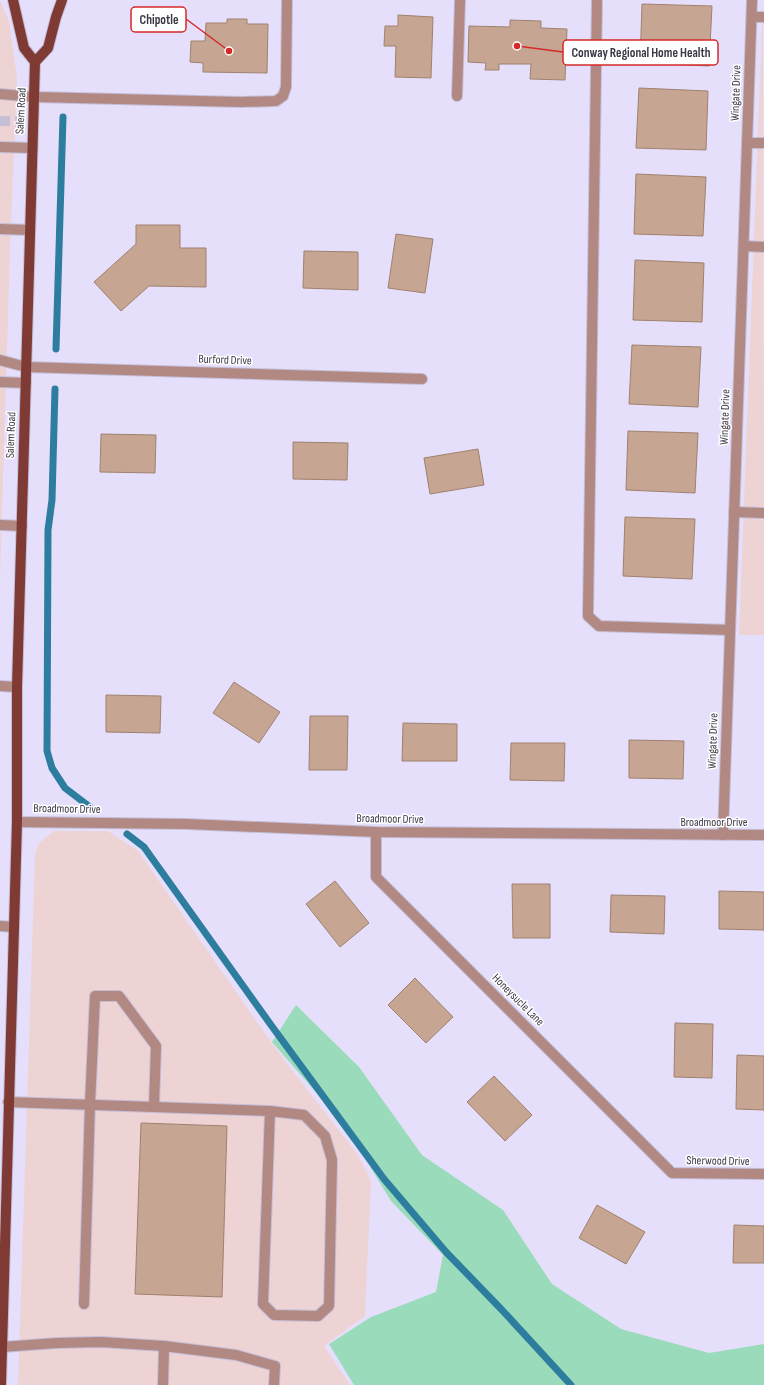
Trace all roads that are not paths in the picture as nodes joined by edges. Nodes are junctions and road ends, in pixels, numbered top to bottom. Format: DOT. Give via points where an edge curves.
graph roads {
  1 [pos="13,0"];
  2 [pos="62,0"];
  3 [pos="288,0"];
  4 [pos="460,0"];
  5 [pos="597,0"];
  6 [pos="752,0"];
  7 [pos="752,17"];
  8 [pos="764,17"];
  9 [pos="36,62"];
  10 [pos="0,94"];
  11 [pos="35,96"];
  12 [pos="457,96"];
  13 [pos="747,143"];
  14 [pos="764,143"];
  15 [pos="0,147"];
  16 [pos="32,148"];
  17 [pos="0,229"];
  18 [pos="30,230"];
  19 [pos="744,246"];
  20 [pos="764,247"];
  21 [pos="0,360"];
  22 [pos="26,367"];
  23 [pos="422,379"];
  24 [pos="0,382"];
  25 [pos="26,383"];
  26 [pos="734,512"];
  27 [pos="764,513"];
  28 [pos="0,525"];
  29 [pos="22,526"];
  30 [pos="730,630"];
  31 [pos="0,686"];
  32 [pos="18,687"];
  33 [pos="16,822"];
  34 [pos="376,832"];
  35 [pos="723,835"];
  36 [pos="764,835"];
  37 [pos="0,926"];
  38 [pos="14,927"];
  39 [pos="8,1102"];
  40 [pos="90,1104"];
  41 [pos="154,1106"];
  42 [pos="270,1111"];
  43 [pos="672,1173"];
  44 [pos="764,1174"];
  45 [pos="2,1263"];
  46 [pos="84,1304"];
  47 [pos="164,1346"];
  48 [pos="2,1347"];
  49 [pos="1,1385"];
  50 [pos="163,1385"];
  51 [pos="274,1385"];
  1 -- 9 [label="main road" via="24,48"];
  2 -- 9 [label="main road" via="48,48"];
  3 -- 11 [label="street" via="286,87 283,96 276,101"];
  4 -- 12 [label="street"];
  5 -- 30 [label="street" via="588,616 599,626"];
  6 -- 7 [label="street, Wingate Drive"];
  7 -- 8 [label="street"];
  7 -- 13 [label="street, Wingate Drive"];
  9 -- 11 [label="main road, Salem Road"];
  10 -- 11 [label="street"];
  11 -- 16 [label="main road, Salem Road"];
  13 -- 14 [label="street"];
  13 -- 19 [label="street, Wingate Drive"];
  15 -- 16 [label="street"];
  16 -- 18 [label="main road, Salem Road"];
  17 -- 18 [label="street"];
  18 -- 22 [label="main road, Salem Road"];
  19 -- 20 [label="street"];
  19 -- 26 [label="street, Wingate Drive"];
  21 -- 22 [label="street, Burford Drive"];
  22 -- 23 [label="street, Burford Drive"];
  22 -- 25 [label="main road, Salem Road"];
  24 -- 25 [label="street"];
  25 -- 29 [label="main road, Salem Road"];
  26 -- 27 [label="street"];
  26 -- 30 [label="street, Wingate Drive"];
  28 -- 29 [label="street"];
  29 -- 32 [label="main road, Salem Road"];
  30 -- 35 [label="street, Wingate Drive"];
  31 -- 32 [label="street"];
  32 -- 33 [label="main road, Salem Road"];
  33 -- 34 [label="street, Broadmoor Drive" via="187,824"];
  33 -- 38 [label="main road, Salem Road"];
  34 -- 35 [label="street, Broadmoor Drive"];
  34 -- 43 [label="street, Honeysucle Lane" via="376,877"];
  35 -- 36 [label="street, Broadmoor Drive"];
  37 -- 38 [label="street"];
  38 -- 39 [label="main road, Salem Road"];
  39 -- 40 [label="street"];
  39 -- 45 [label="main road, Salem Road"];
  40 -- 41 [label="street"];
  40 -- 41 [label="street" via="95,996 118,996 156,1046"];
  40 -- 46 [label="street"];
  41 -- 42 [label="street"];
  42 -- 42 [label="street" via="263,1304 274,1315 318,1316 329,1306 332,1160 324,1136 304,1115"];
  43 -- 44 [label="street, Sherwood Drive"];
  45 -- 48 [label="main road, Salem Road"];
  47 -- 48 [label="street" via="100,1342"];
  47 -- 50 [label="street"];
  47 -- 51 [label="street" via="236,1355 275,1366"];
  48 -- 49 [label="main road, Salem Road"];
}
